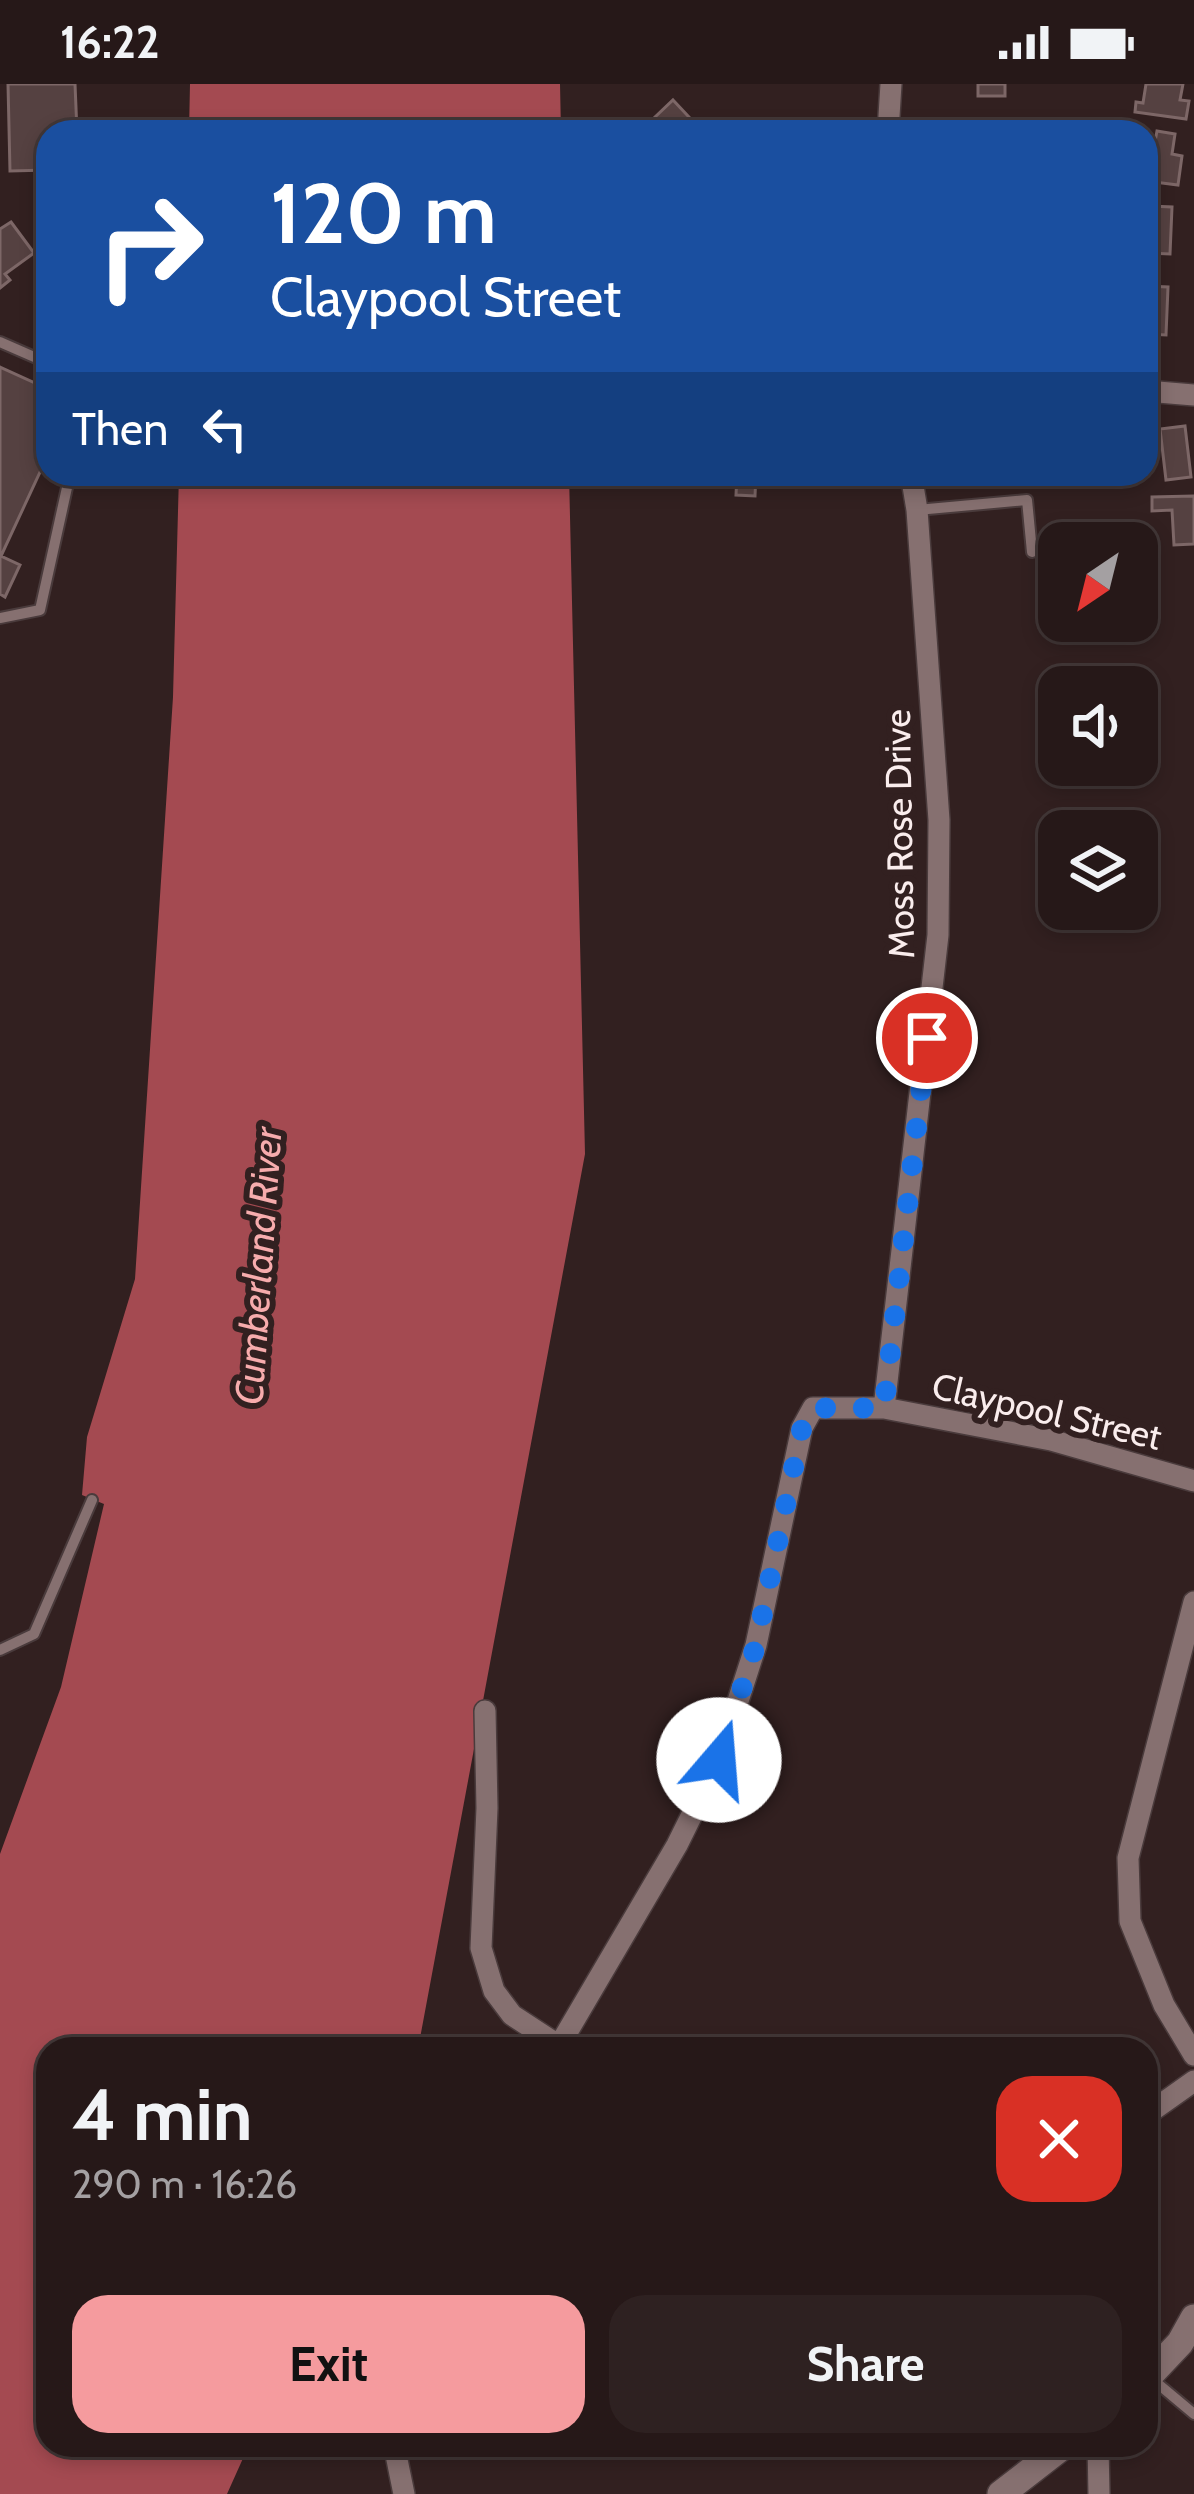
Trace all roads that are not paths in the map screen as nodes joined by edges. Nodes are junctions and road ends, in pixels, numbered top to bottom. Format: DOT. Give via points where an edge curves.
graph roads {
  1 [pos="891,84"];
  2 [pos="889,120"];
  3 [pos="0,342"];
  4 [pos="36,358"];
  5 [pos="1158,392"];
  6 [pos="1194,395"];
  7 [pos="67,486"];
  8 [pos="913,486"];
  9 [pos="917,510"];
  10 [pos="1032,552"];
  11 [pos="0,618"];
  12 [pos="884,1408"];
  13 [pos="1194,1481"];
  14 [pos="92,1500"];
  15 [pos="1194,1602"];
  16 [pos="0,1650"];
  17 [pos="484,1711"];
  18 [pos="545,2037"];
  19 [pos="567,2037"];
  20 [pos="1194,2055"];
  21 [pos="1194,2081"];
  22 [pos="1158,2106"];
  23 [pos="1189,2335"];
  24 [pos="1158,2366"];
  25 [pos="1158,2386"];
  26 [pos="1194,2414"];
  27 [pos="396,2457"];
  28 [pos="1049,2457"];
  29 [pos="1099,2457"];
  30 [pos="404,2494"];
  31 [pos="1001,2494"];
  32 [pos="1099,2494"];
  1 -- 2 [label="street"];
  3 -- 4 [label="lane"];
  5 -- 6 [label="street"];
  7 -- 11 [label="lane" via="40,610"];
  8 -- 9 [label="street, Moss Rose Drive"];
  9 -- 10 [label="lane" via="1028,500"];
  9 -- 12 [label="street, Moss Rose Drive" via="939,820 938,935"];
  12 -- 13 [label="street, Claypool Street" via="1051,1440"];
  12 -- 19 [label="street, Claypool Street" via="813,1408 802,1428 756,1645 719,1760"];
  14 -- 16 [label="lane" via="34,1634"];
  15 -- 20 [label="street" via="1128,1858 1130,1921"];
  17 -- 18 [label="street" via="481,1948 494,1991"];
  21 -- 22 [label="street"];
  23 -- 24 [label="street"];
  25 -- 26 [label="lane"];
  27 -- 30 [label="street"];
  28 -- 31 [label="street"];
  29 -- 32 [label="street"];
}
